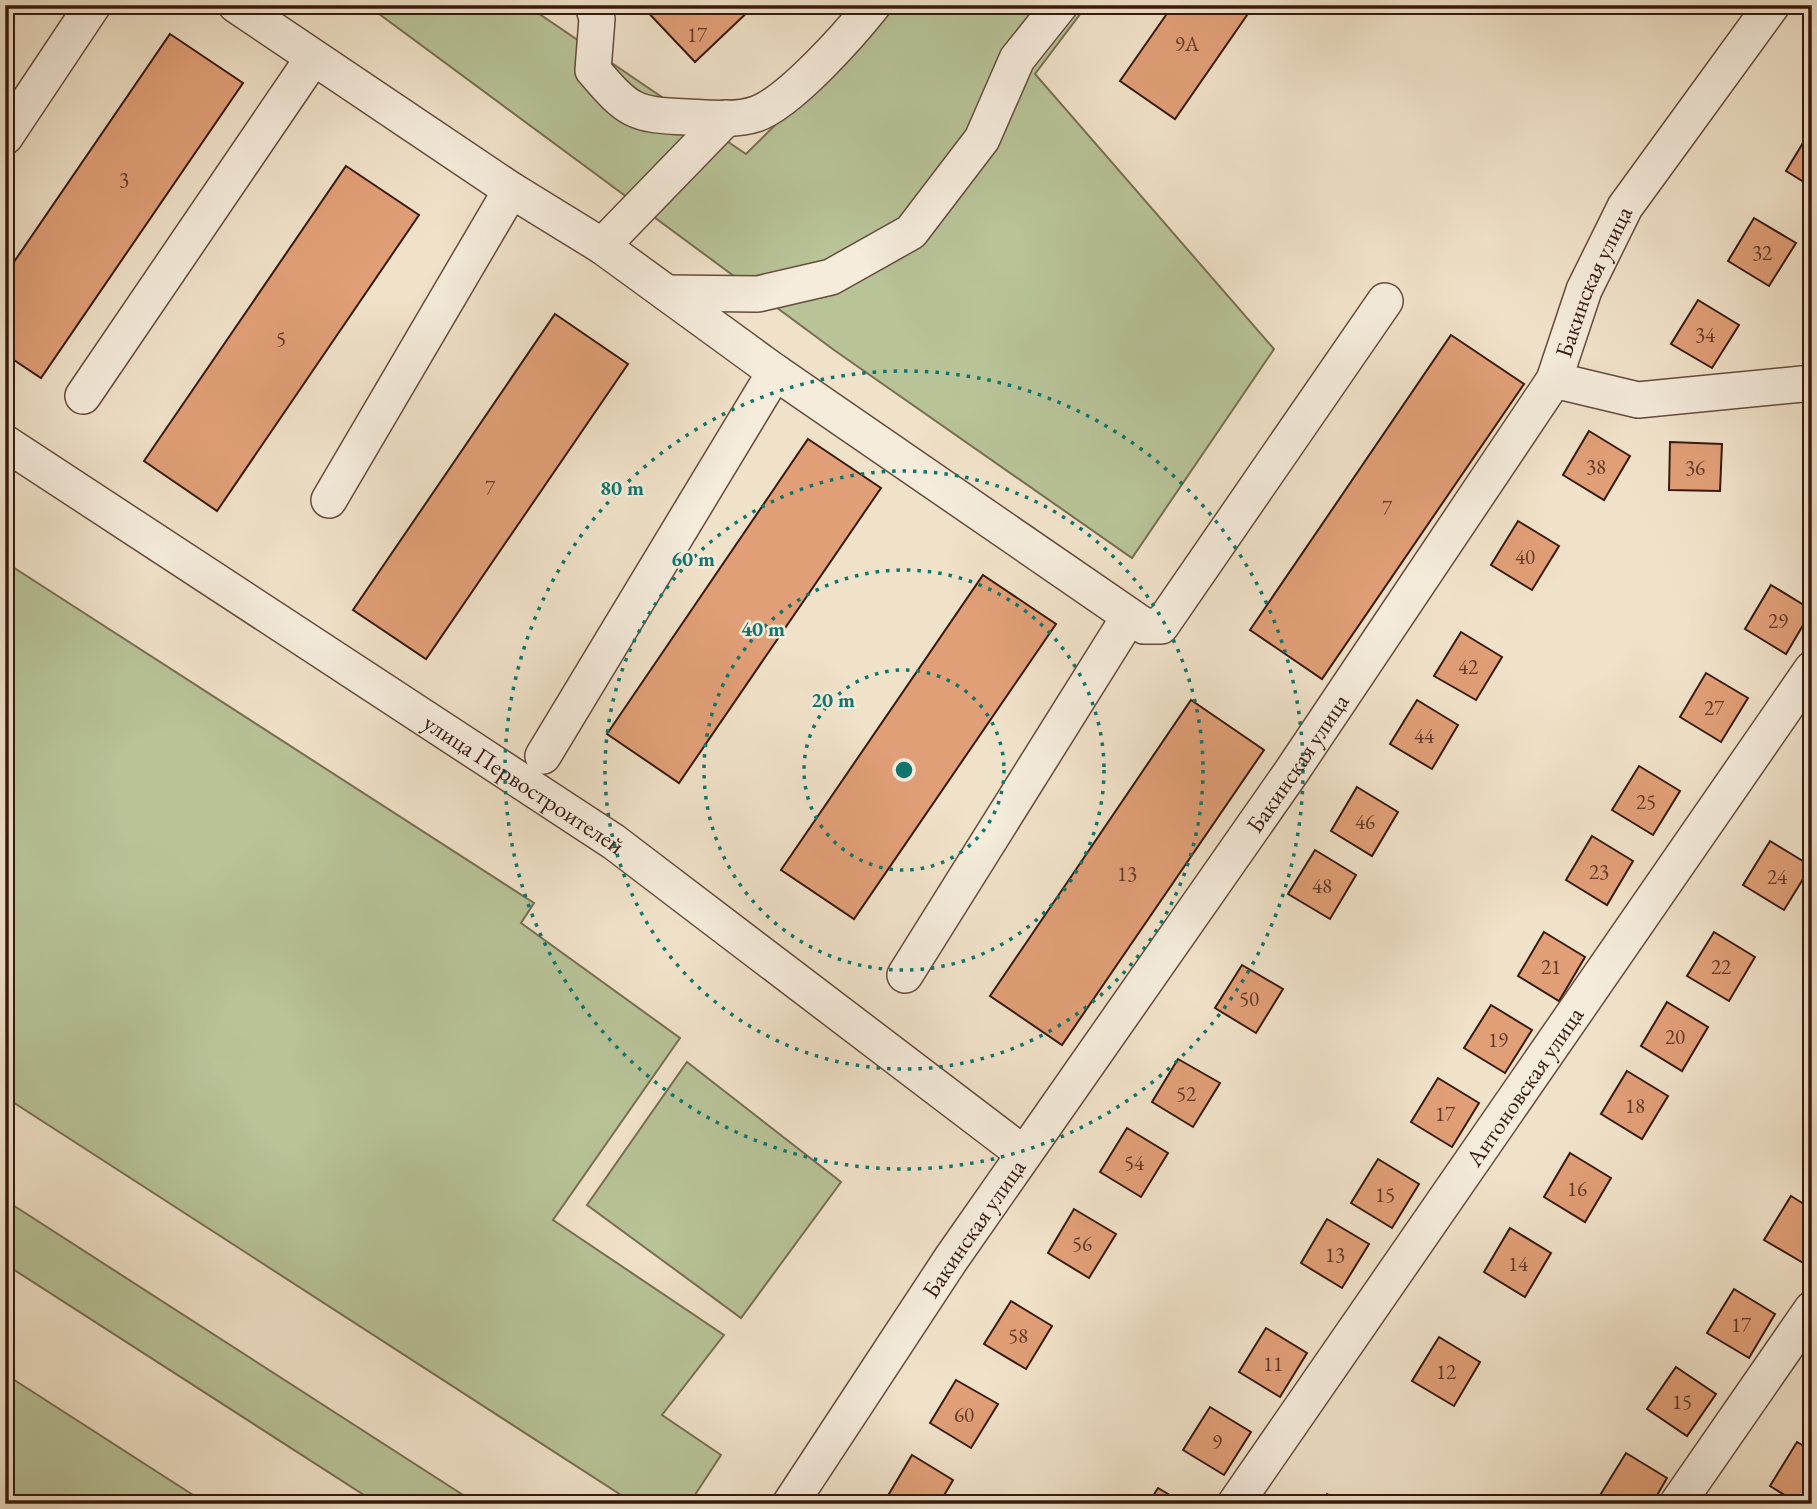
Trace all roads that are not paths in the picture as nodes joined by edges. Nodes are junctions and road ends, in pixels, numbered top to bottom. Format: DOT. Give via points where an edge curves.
graph roads {
  1 [pos="93,5"];
  2 [pos="236,5"];
  3 [pos="593,5"];
  4 [pos="873,5"];
  5 [pos="1060,5"];
  6 [pos="1772,5"];
  7 [pos="313,58"];
  8 [pos="726,118"];
  9 [pos="5,137"];
  10 [pos="511,190"];
  11 [pos="602,246"];
  12 [pos="667,293"];
  13 [pos="1385,301"];
  14 [pos="775,372"];
  15 [pos="1554,380"];
  16 [pos="1812,383"];
  17 [pos="83,396"];
  18 [pos="5,443"];
  19 [pos="329,500"];
  20 [pos="1129,617"];
  21 [pos="1812,669"];
  22 [pos="543,756"];
  23 [pos="905,975"];
  24 [pos="1024,1154"];
  25 [pos="1812,1309"];
  26 [pos="790,1504"];
  27 [pos="1235,1504"];
  28 [pos="1677,1504"];
  1 -- 9 [label="street"];
  2 -- 7 [label="street"];
  3 -- 8 [label="street" via="597,19 593,70 622,105 649,116"];
  4 -- 8 [label="street" via="786,95 757,114"];
  5 -- 12 [label="street" via="1017,59 982,139 911,232 831,277 758,294"];
  6 -- 15 [label="street, Бакинская улица" via="1625,207 1584,290"];
  7 -- 10 [label="street"];
  7 -- 17 [label="street"];
  8 -- 11 [label="street"];
  10 -- 11 [label="street"];
  10 -- 19 [label="street"];
  11 -- 12 [label="street"];
  12 -- 14 [label="street"];
  13 -- 20 [label="street" via="1161,626 1144,626"];
  14 -- 20 [label="street"];
  14 -- 22 [label="street"];
  15 -- 16 [label="street" via="1638,400"];
  15 -- 24 [label="street, Бакинская улица" via="1299,759"];
  18 -- 24 [label="street, улица Первостроителей" via="614,842"];
  20 -- 23 [label="street"];
  21 -- 27 [label="street, Антоновская улица"];
  24 -- 26 [label="street, Бакинская улица"];
  25 -- 28 [label="street"];
}
